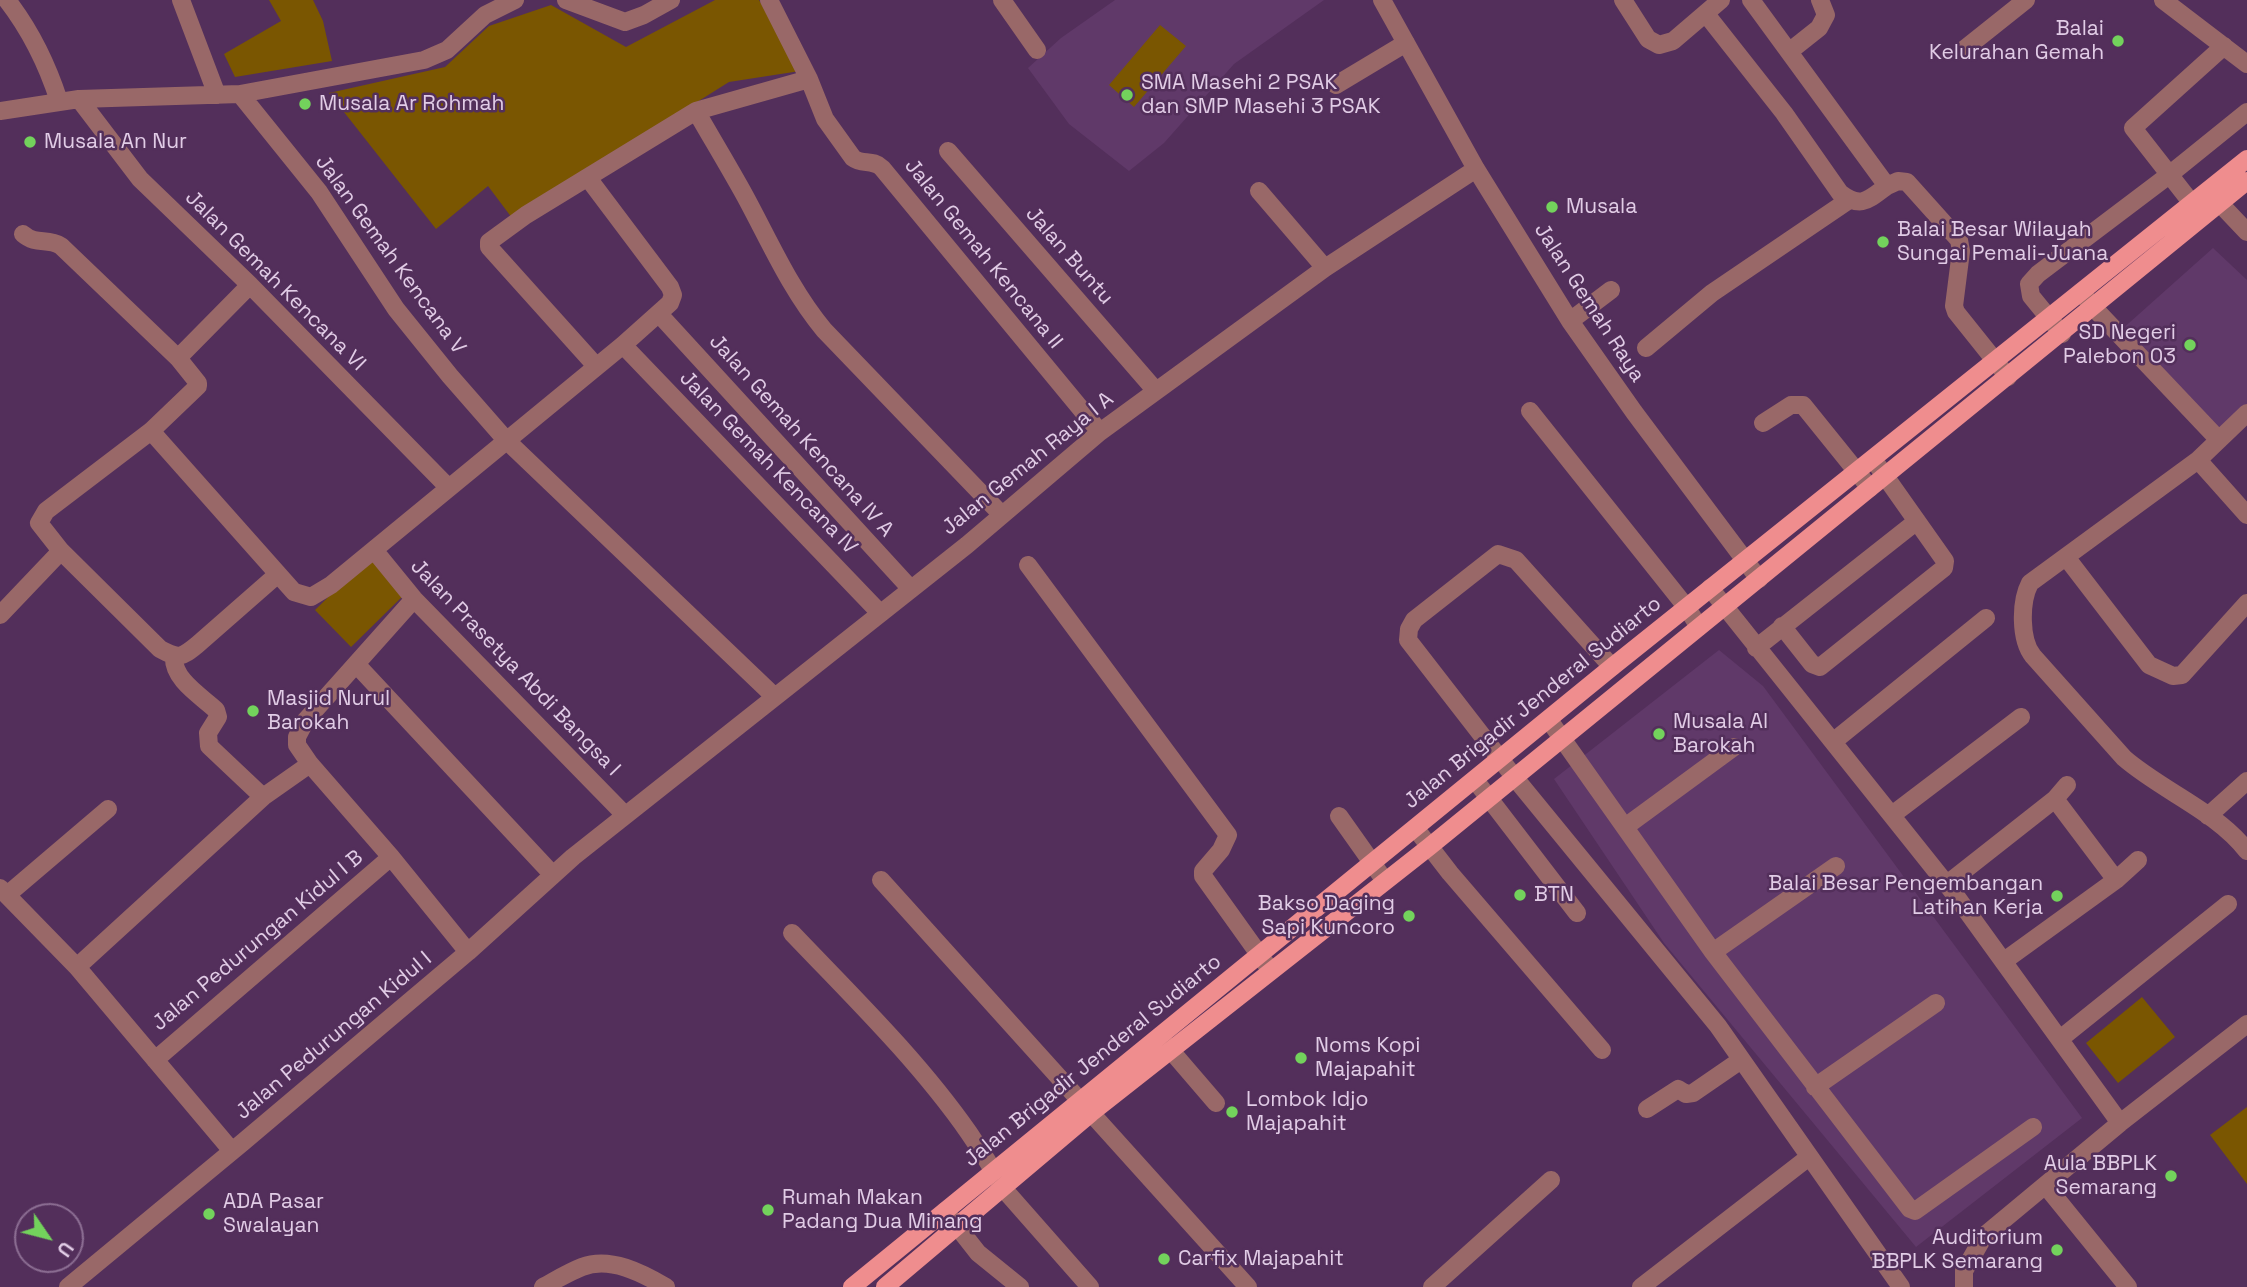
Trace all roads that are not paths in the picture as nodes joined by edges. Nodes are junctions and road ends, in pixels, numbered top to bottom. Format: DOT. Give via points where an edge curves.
graph roads {
  1 [pos="7,0"];
  2 [pos="181,0"];
  3 [pos="515,0"];
  4 [pos="566,0"];
  5 [pos="671,0"];
  6 [pos="769,0"];
  7 [pos="1002,0"];
  8 [pos="1382,0"];
  9 [pos="1623,0"];
  10 [pos="1721,0"];
  11 [pos="1751,0"];
  12 [pos="1820,0"];
  13 [pos="2026,0"];
  14 [pos="2163,0"];
  15 [pos="639,8"];
  16 [pos="1706,14"];
  17 [pos="1406,43"];
  18 [pos="2224,46"];
  19 [pos="1037,50"];
  20 [pos="1790,51"];
  21 [pos="1962,51"];
  22 [pos="2247,64"];
  23 [pos="809,79"];
  24 [pos="1336,85"];
  25 [pos="216,94"];
  26 [pos="240,94"];
  27 [pos="79,99"];
  28 [pos="59,101"];
  29 [pos="0,111"];
  30 [pos="696,111"];
  31 [pos="2247,112"];
  32 [pos="948,151"];
  33 [pos="2247,159"];
  34 [pos="1476,169"];
  35 [pos="2169,175"];
  36 [pos="588,178"];
  37 [pos="2247,181"];
  38 [pos="1887,186"];
  39 [pos="1259,191"];
  40 [pos="2214,197"];
  41 [pos="1849,200"];
  42 [pos="2193,202"];
  43 [pos="2203,218"];
  44 [pos="2247,232"];
  45 [pos="23,234"];
  46 [pos="1325,268"];
  47 [pos="250,285"];
  48 [pos="1611,290"];
  49 [pos="2081,292"];
  50 [pos="2094,309"];
  51 [pos="659,314"];
  52 [pos="2049,318"];
  53 [pos="1570,321"];
  54 [pos="2062,334"];
  55 [pos="623,345"];
  56 [pos="1646,348"];
  57 [pos="178,358"];
  58 [pos="1995,361"];
  59 [pos="596,366"];
  60 [pos="2008,377"];
  61 [pos="1156,391"];
  62 [pos="1530,411"];
  63 [pos="2247,413"];
  64 [pos="1763,423"];
  65 [pos="151,431"];
  66 [pos="1100,432"];
  67 [pos="506,440"];
  68 [pos="2219,440"];
  69 [pos="1873,458"];
  70 [pos="2198,460"];
  71 [pos="1857,471"];
  72 [pos="1886,477"];
  73 [pos="449,488"];
  74 [pos="1870,488"];
  75 [pos="1002,515"];
  76 [pos="2247,515"];
  77 [pos="1917,520"];
  78 [pos="374,550"];
  79 [pos="61,551"];
  80 [pos="2066,557"];
  81 [pos="1743,562"];
  82 [pos="1028,565"];
  83 [pos="278,574"];
  84 [pos="1759,579"];
  85 [pos="910,588"];
  86 [pos="1710,588"];
  87 [pos="414,599"];
  88 [pos="2247,603"];
  89 [pos="1724,606"];
  90 [pos="1687,608"];
  91 [pos="880,613"];
  92 [pos="0,615"];
  93 [pos="1986,618"];
  94 [pos="1699,626"];
  95 [pos="1782,626"];
  96 [pos="1756,648"];
  97 [pos="174,656"];
  98 [pos="356,664"];
  99 [pos="1612,667"];
  100 [pos="775,697"];
  101 [pos="2021,717"];
  102 [pos="1549,720"];
  103 [pos="1563,739"];
  104 [pos="1834,741"];
  105 [pos="1734,747"];
  106 [pos="1501,759"];
  107 [pos="310,764"];
  108 [pos="1514,778"];
  109 [pos="1475,780"];
  110 [pos="2247,781"];
  111 [pos="263,797"];
  112 [pos="1489,798"];
  113 [pos="108,809"];
  114 [pos="625,815"];
  115 [pos="1892,815"];
  116 [pos="1339,816"];
  117 [pos="2208,816"];
  118 [pos="1625,827"];
  119 [pos="1416,829"];
  120 [pos="1429,847"];
  121 [pos="2247,851"];
  122 [pos="391,857"];
  123 [pos="2138,860"];
  124 [pos="1373,864"];
  125 [pos="1836,866"];
  126 [pos="553,875"];
  127 [pos="881,880"];
  128 [pos="2116,880"];
  129 [pos="1385,881"];
  130 [pos="1947,884"];
  131 [pos="3,892"];
  132 [pos="2228,904"];
  133 [pos="1577,913"];
  134 [pos="1296,926"];
  135 [pos="792,933"];
  136 [pos="1308,942"];
  137 [pos="468,952"];
  138 [pos="1713,953"];
  139 [pos="1260,955"];
  140 [pos="2004,961"];
  141 [pos="77,967"];
  142 [pos="1271,971"];
  143 [pos="1936,1003"];
  144 [pos="2247,1024"];
  145 [pos="2060,1039"];
  146 [pos="1165,1043"];
  147 [pos="1602,1050"];
  148 [pos="155,1060"];
  149 [pos="1741,1060"];
  150 [pos="1815,1087"];
  151 [pos="1216,1103"];
  152 [pos="1085,1107"];
  153 [pos="1647,1109"];
  154 [pos="2120,1123"];
  155 [pos="2033,1127"];
  156 [pos="232,1151"];
  157 [pos="1809,1157"];
  158 [pos="999,1179"];
  159 [pos="1550,1180"];
  160 [pos="2046,1186"];
  161 [pos="945,1211"];
  162 [pos="958,1226"];
  163 [pos="68,1287"];
  164 [pos="542,1287"];
  165 [pos="666,1287"];
  166 [pos="852,1287"];
  167 [pos="885,1287"];
  168 [pos="1020,1287"];
  169 [pos="1090,1287"];
  170 [pos="1248,1287"];
  171 [pos="1432,1287"];
  172 [pos="1641,1287"];
  173 [pos="1901,1287"];
  174 [pos="1964,1287"];
  175 [pos="2128,1287"];
  1 -- 28 [label="street" via="49,68"];
  2 -- 25 [label="street"];
  3 -- 26 [label="street" via="485,15 447,50 424,60"];
  4 -- 15 [label="street" via="625,22"];
  5 -- 15 [label="street"];
  6 -- 23 [label="street, Jalan Gemah Kencana II"];
  7 -- 19 [label="street"];
  8 -- 17 [label="street, Jalan Gemah Raya"];
  9 -- 16 [label="street" via="1648,39 1659,45 1672,41"];
  10 -- 16 [label="street"];
  11 -- 20 [label="street"];
  12 -- 20 [label="street" via="1826,15 1819,28"];
  13 -- 21 [label="street"];
  14 -- 18 [label="street"];
  16 -- 41 [label="street"];
  17 -- 24 [label="street"];
  17 -- 34 [label="street, Jalan Gemah Raya"];
  18 -- 22 [label="street"];
  18 -- 35 [label="street" via="2133,128"];
  20 -- 38 [label="street"];
  23 -- 30 [label="street"];
  23 -- 66 [label="street, Jalan Gemah Kencana II" via="825,119 853,158 882,168"];
  25 -- 26 [label="street"];
  25 -- 27 [label="street"];
  26 -- 67 [label="street, Jalan Gemah Kencana V" via="319,192 396,309"];
  27 -- 28 [label="street"];
  27 -- 47 [label="street, Jalan Gemah Kencana VI" via="140,179"];
  28 -- 29 [label="street"];
  30 -- 36 [label="street"];
  30 -- 75 [label="street" via="807,309"];
  31 -- 35 [label="street"];
  32 -- 61 [label="street, Jalan Buntu"];
  33 -- 40 [label="main road, Jalan Brigadir Jenderal Sudiarto"];
  34 -- 46 [label="street, Jalan Gemah Raya I A"];
  34 -- 53 [label="street, Jalan Gemah Raya"];
  35 -- 42 [label="street"];
  35 -- 52 [label="street" via="2029,284 2031,296"];
  36 -- 51 [label="street" via="673,292 673,299"];
  36 -- 59 [label="street" via="517,221 491,240 489,247"];
  37 -- 40 [label="main road, Jalan Brigadir Jenderal Sudiarto"];
  38 -- 41 [label="street" via="1869,200"];
  38 -- 58 [label="street" via="1907,182 1959,240 1955,309"];
  39 -- 46 [label="street"];
  40 -- 42 [label="main road, Jalan Brigadir Jenderal Sudiarto"];
  40 -- 43 [label="main road, Jalan Brigadir Jenderal Sudiarto"];
  40 -- 44 [label="street"];
  41 -- 56 [label="street" via="1712,293"];
  42 -- 43 [label="street"];
  42 -- 49 [label="main road, Jalan Brigadir Jenderal Sudiarto"];
  43 -- 50 [label="main road, Jalan Brigadir Jenderal Sudiarto"];
  45 -- 57 [label="street" via="35,242 61,246"];
  46 -- 61 [label="street, Jalan Gemah Raya I A"];
  47 -- 57 [label="street"];
  47 -- 73 [label="street, Jalan Gemah Kencana VI"];
  48 -- 53 [label="street"];
  49 -- 50 [label="street"];
  49 -- 52 [label="main road, Jalan Brigadir Jenderal Sudiarto"];
  50 -- 54 [label="main road, Jalan Brigadir Jenderal Sudiarto"];
  50 -- 68 [label="street"];
  51 -- 55 [label="street"];
  51 -- 85 [label="street, Jalan Gemah Kencana IV A"];
  52 -- 54 [label="street"];
  52 -- 58 [label="main road, Jalan Brigadir Jenderal Sudiarto"];
  53 -- 81 [label="street, Jalan Gemah Raya"];
  54 -- 60 [label="main road, Jalan Brigadir Jenderal Sudiarto"];
  55 -- 59 [label="street"];
  55 -- 91 [label="street, Jalan Gemah Kencana IV"];
  57 -- 65 [label="street" via="198,386"];
  58 -- 60 [label="street"];
  58 -- 69 [label="main road, Jalan Brigadir Jenderal Sudiarto"];
  59 -- 67 [label="street"];
  60 -- 72 [label="main road, Jalan Brigadir Jenderal Sudiarto"];
  61 -- 66 [label="street, Jalan Gemah Raya I A"];
  62 -- 90 [label="street"];
  63 -- 68 [label="street"];
  64 -- 71 [label="street" via="1791,405 1803,405"];
  65 -- 79 [label="street" via="41,516 39,523"];
  65 -- 83 [label="street"];
  66 -- 75 [label="street, Jalan Gemah Raya I A"];
  67 -- 73 [label="street"];
  67 -- 100 [label="street, Jalan Gemah Kencana V"];
  68 -- 70 [label="street"];
  69 -- 71 [label="main road, Jalan Brigadir Jenderal Sudiarto"];
  69 -- 72 [label="street"];
  70 -- 76 [label="street"];
  70 -- 80 [label="street"];
  71 -- 74 [label="street"];
  71 -- 81 [label="main road, Jalan Brigadir Jenderal Sudiarto"];
  72 -- 74 [label="main road, Jalan Brigadir Jenderal Sudiarto"];
  72 -- 77 [label="street"];
  73 -- 78 [label="street"];
  74 -- 84 [label="main road, Jalan Brigadir Jenderal Sudiarto"];
  75 -- 85 [label="street, Jalan Gemah Raya I A"];
  77 -- 95 [label="street"];
  77 -- 95 [label="street" via="1945,561 1944,568 1824,665 1814,667"];
  78 -- 83 [label="street" via="311,597 294,592"];
  78 -- 87 [label="street, Jalan Prasetya Abdi Bangsa I"];
  79 -- 92 [label="street"];
  79 -- 97 [label="street" via="160,649"];
  80 -- 88 [label="street" via="2149,665 2173,676 2182,675"];
  80 -- 117 [label="street" via="2027,589 2025,641 2030,652 2124,758"];
  81 -- 84 [label="street, Jalan Gemah Raya"];
  81 -- 86 [label="main road, Jalan Brigadir Jenderal Sudiarto"];
  82 -- 139 [label="street" via="1228,835 1203,876"];
  83 -- 97 [label="street" via="197,645 183,656"];
  84 -- 89 [label="main road, Jalan Brigadir Jenderal Sudiarto"];
  85 -- 91 [label="street, Jalan Gemah Raya I A"];
  86 -- 89 [label="street"];
  86 -- 90 [label="main road, Jalan Brigadir Jenderal Sudiarto"];
  87 -- 98 [label="street"];
  87 -- 114 [label="street, Jalan Prasetya Abdi Bangsa I"];
  89 -- 94 [label="main road, Jalan Brigadir Jenderal Sudiarto"];
  89 -- 96 [label="street"];
  90 -- 94 [label="street"];
  90 -- 99 [label="main road, Jalan Brigadir Jenderal Sudiarto"];
  91 -- 100 [label="street, Jalan Gemah Raya I A"];
  93 -- 104 [label="street"];
  94 -- 103 [label="main road, Jalan Brigadir Jenderal Sudiarto"];
  95 -- 96 [label="street"];
  96 -- 104 [label="street"];
  97 -- 111 [label="street" via="177,674 216,710 209,746"];
  98 -- 107 [label="street" via="300,730 297,745"];
  98 -- 126 [label="street"];
  99 -- 102 [label="main road, Jalan Brigadir Jenderal Sudiarto"];
  99 -- 106 [label="street" via="1507,556 1498,554 1414,620 1408,640"];
  100 -- 114 [label="street, Jalan Gemah Raya I A"];
  101 -- 115 [label="street"];
  102 -- 103 [label="street"];
  102 -- 106 [label="main road, Jalan Brigadir Jenderal Sudiarto"];
  103 -- 108 [label="main road, Jalan Brigadir Jenderal Sudiarto"];
  103 -- 118 [label="street"];
  104 -- 115 [label="street"];
  105 -- 118 [label="street"];
  106 -- 108 [label="street"];
  106 -- 109 [label="main road, Jalan Brigadir Jenderal Sudiarto"];
  107 -- 111 [label="street"];
  107 -- 122 [label="street"];
  108 -- 112 [label="main road, Jalan Brigadir Jenderal Sudiarto"];
  108 -- 149 [label="street"];
  109 -- 112 [label="street"];
  109 -- 119 [label="main road, Jalan Brigadir Jenderal Sudiarto"];
  110 -- 117 [label="street"];
  111 -- 141 [label="street"];
  112 -- 120 [label="main road, Jalan Brigadir Jenderal Sudiarto"];
  112 -- 133 [label="street"];
  113 -- 131 [label="street"];
  114 -- 126 [label="street, Jalan Pedurungan Kidul I"];
  115 -- 130 [label="street"];
  116 -- 124 [label="street"];
  117 -- 121 [label="street"];
  118 -- 138 [label="street"];
  119 -- 120 [label="street"];
  119 -- 124 [label="main road, Jalan Brigadir Jenderal Sudiarto"];
  120 -- 129 [label="main road, Jalan Brigadir Jenderal Sudiarto"];
  120 -- 147 [label="street"];
  122 -- 137 [label="street"];
  122 -- 148 [label="street, Jalan Pedurungan Kidul I B"];
  123 -- 128 [label="street"];
  124 -- 129 [label="street"];
  124 -- 134 [label="main road, Jalan Brigadir Jenderal Sudiarto"];
  125 -- 138 [label="street"];
  126 -- 137 [label="street, Jalan Pedurungan Kidul I"];
  127 -- 152 [label="street"];
  128 -- 130 [label="street" via="2061,792"];
  128 -- 140 [label="street"];
  129 -- 136 [label="main road, Jalan Brigadir Jenderal Sudiarto"];
  130 -- 140 [label="street"];
  131 -- 141 [label="street"];
  132 -- 145 [label="street"];
  134 -- 136 [label="main road"];
  134 -- 139 [label="main road, Jalan Brigadir Jenderal Sudiarto"];
  135 -- 158 [label="street" via="916,1065"];
  136 -- 142 [label="main road, Jalan Brigadir Jenderal Sudiarto"];
  137 -- 156 [label="street, Jalan Pedurungan Kidul I"];
  138 -- 150 [label="street"];
  139 -- 142 [label="street"];
  139 -- 146 [label="main road, Jalan Brigadir Jenderal Sudiarto"];
  140 -- 145 [label="street"];
  141 -- 148 [label="street"];
  142 -- 146 [label="main road, Jalan Brigadir Jenderal Sudiarto"];
  143 -- 150 [label="street"];
  144 -- 154 [label="street"];
  145 -- 154 [label="street"];
  146 -- 151 [label="street"];
  146 -- 152 [label="main road, Jalan Brigadir Jenderal Sudiarto"];
  148 -- 156 [label="street"];
  149 -- 153 [label="street" via="1693,1093 1678,1089"];
  149 -- 157 [label="street"];
  150 -- 155 [label="street" via="1913,1211"];
  152 -- 158 [label="main road, Jalan Brigadir Jenderal Sudiarto"];
  152 -- 170 [label="street"];
  154 -- 160 [label="street"];
  156 -- 163 [label="street, Jalan Pedurungan Kidul I"];
  157 -- 172 [label="street"];
  157 -- 173 [label="street"];
  158 -- 161 [label="main road, Jalan Brigadir Jenderal Sudiarto"];
  158 -- 162 [label="main road, Jalan Brigadir Jenderal Sudiarto"];
  158 -- 169 [label="street"];
  159 -- 171 [label="street"];
  160 -- 174 [label="street" via="1984,1236 1964,1271"];
  160 -- 175 [label="street"];
  161 -- 162 [label="street"];
  161 -- 166 [label="main road, Jalan Brigadir Jenderal Sudiarto"];
  162 -- 167 [label="main road, Jalan Brigadir Jenderal Sudiarto"];
  162 -- 168 [label="street" via="978,1253"];
  164 -- 165 [label="street" via="585,1266 615,1265"];
}
